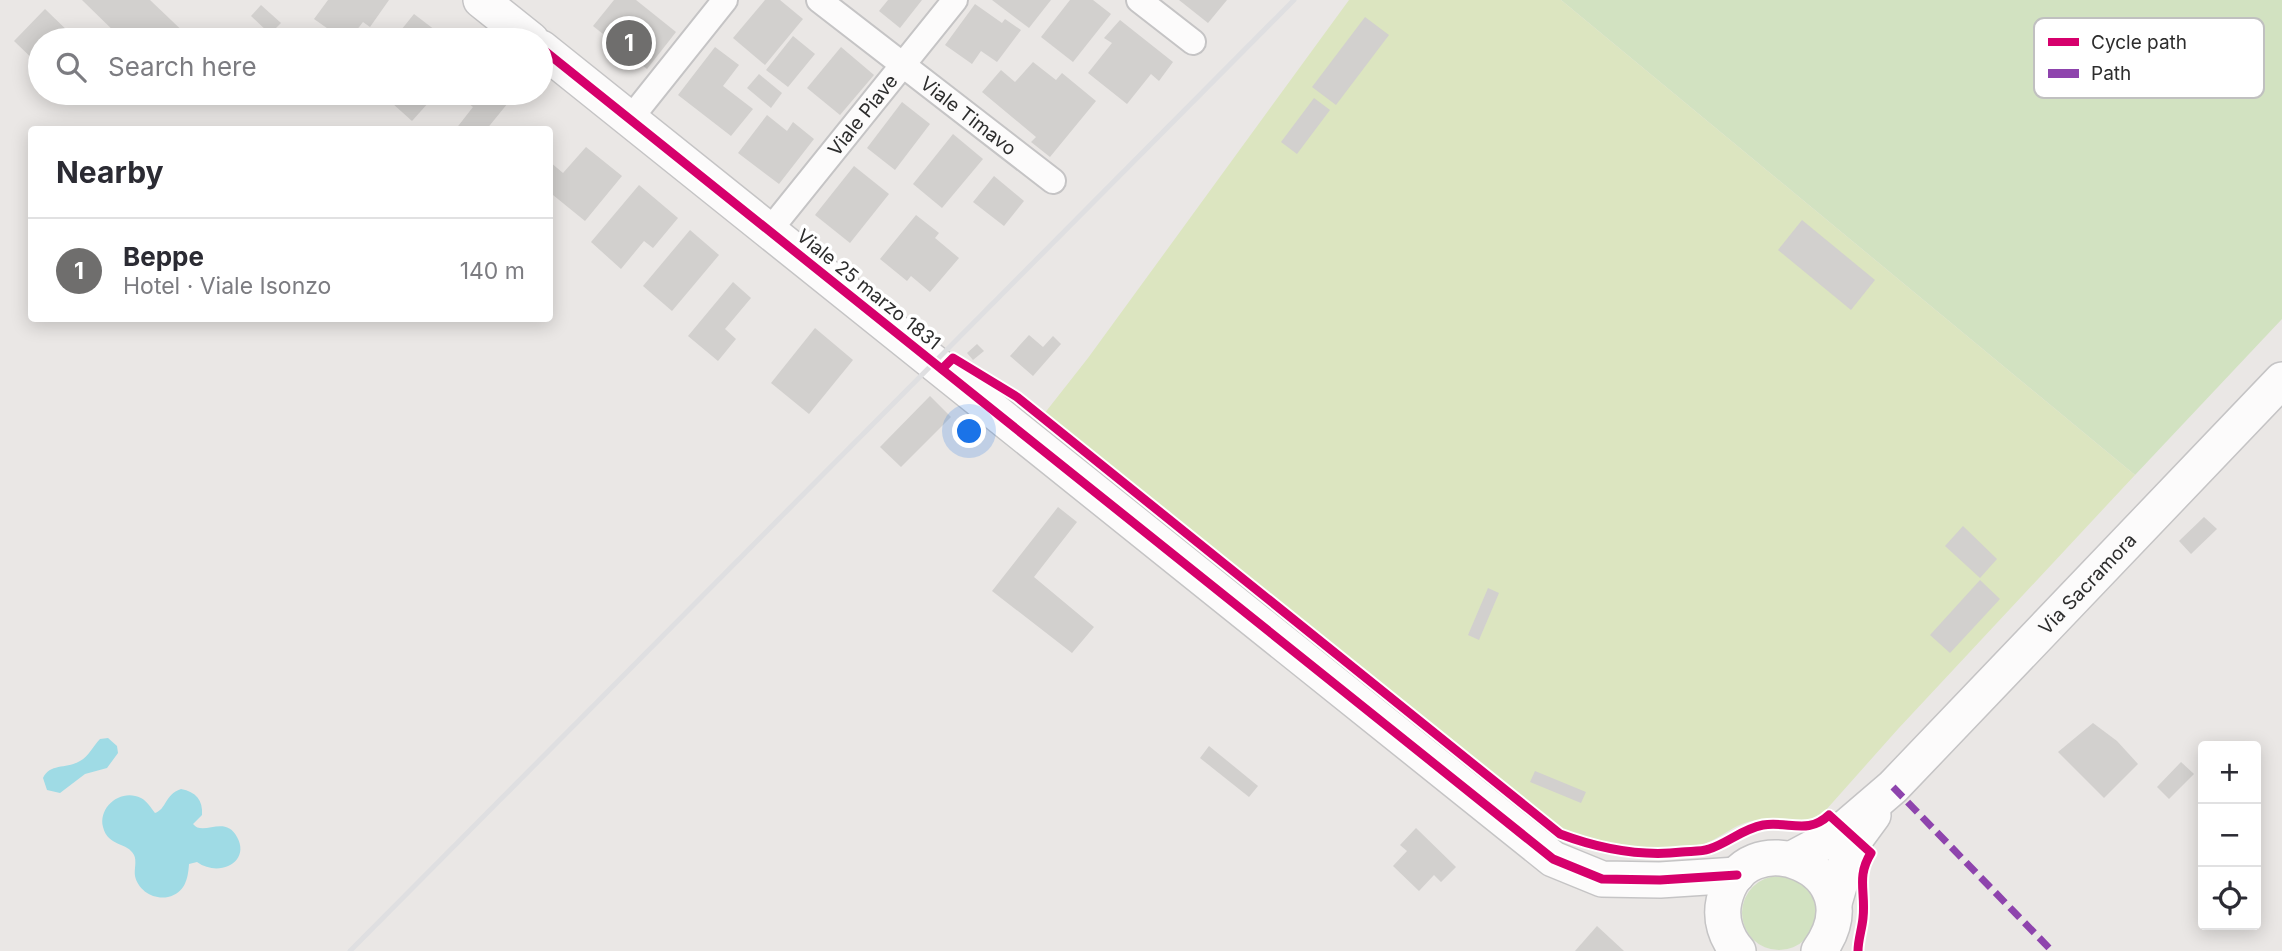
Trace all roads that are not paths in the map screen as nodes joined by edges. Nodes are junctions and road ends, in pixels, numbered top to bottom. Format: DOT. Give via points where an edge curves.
graph roads {
  1 [pos="481,0"];
  2 [pos="725,0"];
  3 [pos="819,0"];
  4 [pos="955,0"];
  5 [pos="1139,0"];
  6 [pos="516,28"];
  7 [pos="1193,42"];
  8 [pos="553,58"];
  9 [pos="903,66"];
  10 [pos="630,120"];
  11 [pos="1053,181"];
  12 [pos="769,231"];
  13 [pos="2282,380"];
  14 [pos="1893,787"];
  15 [pos="1792,859"];
  16 [pos="1737,875"];
  17 [pos="1660,880"];
  18 [pos="1834,903"];
  19 [pos="1726,937"];
  20 [pos="1828,946"];
  1 -- 6 [label="street"];
  2 -- 10 [label="street"];
  3 -- 9 [label="street, Viale Timavo"];
  4 -- 9 [label="street, Viale Piave"];
  5 -- 7 [label="street"];
  8 -- 10 [label="street, Viale 25 marzo 1831"];
  9 -- 11 [label="street, Viale Timavo"];
  9 -- 12 [label="street, Viale Piave"];
  10 -- 12 [label="street, Viale 25 marzo 1831"];
  12 -- 17 [label="street, Viale 25 marzo 1831" via="1553,859 1602,879"];
  13 -- 14 [label="street, Via Sacramora"];
  14 -- 15 [label="street, Via Sacramora" via="1837,835"];
  14 -- 18 [label="street, Via Sacramora" via="1851,845"];
  15 -- 16 [label="street" via="1767,858"];
  15 -- 18 [label="street" via="1816,871"];
  16 -- 17 [label="street, Viale 25 marzo 1831"];
  16 -- 19 [label="street" via="1724,899"];
  17 -- 19 [label="street, Viale 25 marzo 1831"];
  18 -- 20 [label="street, Via Sacramora"];
}
